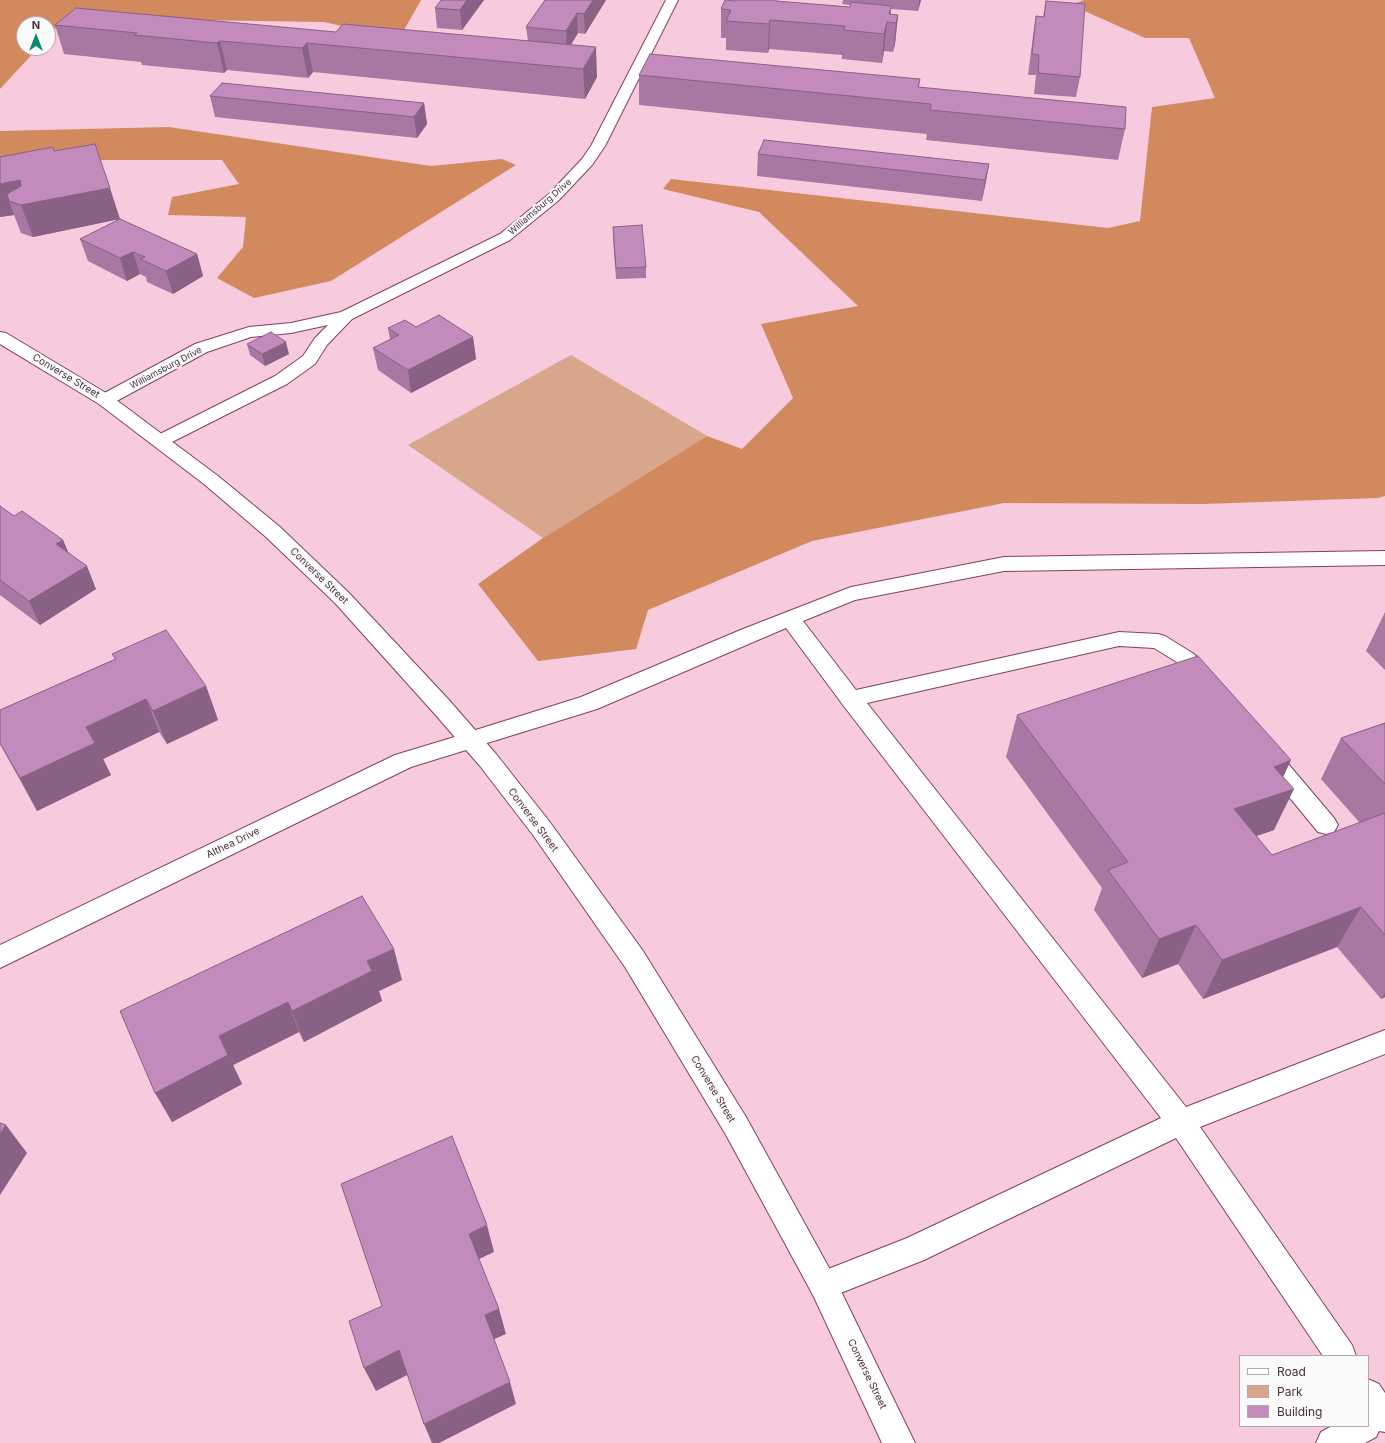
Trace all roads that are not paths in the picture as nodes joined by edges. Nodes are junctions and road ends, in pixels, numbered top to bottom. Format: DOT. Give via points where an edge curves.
graph roads {
  1 [pos="672,0"];
  2 [pos="346,316"];
  3 [pos="0,337"];
  4 [pos="105,400"];
  5 [pos="160,441"];
  6 [pos="1385,558"];
  7 [pos="790,618"];
  8 [pos="851,698"];
  9 [pos="1222,700"];
  10 [pos="1251,736"];
  11 [pos="471,740"];
  12 [pos="1326,825"];
  13 [pos="0,957"];
  14 [pos="1385,1042"];
  15 [pos="1181,1122"];
  16 [pos="823,1285"];
  17 [pos="1340,1355"];
  18 [pos="1357,1427"];
  19 [pos="899,1443"];
  20 [pos="1332,1443"];
  1 -- 2 [label="street, Williamsburg Drive" via="598,146 567,185 505,237"];
  2 -- 4 [label="street, Williamsburg Drive" via="291,328 249,332 201,348"];
  2 -- 5 [label="street, Williamsburg Drive" via="321,342 310,360 281,380"];
  3 -- 4 [label="street, Converse Street"];
  4 -- 5 [label="street, Converse Street"];
  5 -- 11 [label="street, Converse Street" via="273,532 342,598"];
  6 -- 7 [label="street, Althea Drive" via="1004,564 851,594"];
  7 -- 8 [label="street"];
  7 -- 11 [label="street, Althea Drive" via="589,703"];
  8 -- 9 [label="street" via="1119,639 1158,641 1187,659"];
  8 -- 15 [label="street"];
  10 -- 12 [label="street"];
  11 -- 13 [label="street, Althea Drive" via="403,761"];
  11 -- 16 [label="street, Converse Street" via="536,822 634,959 736,1126"];
  14 -- 15 [label="street"];
  15 -- 16 [label="street" via="914,1250"];
  15 -- 17 [label="street"];
  16 -- 19 [label="street, Converse Street"];
  18 -- 20 [label="street"];
}
